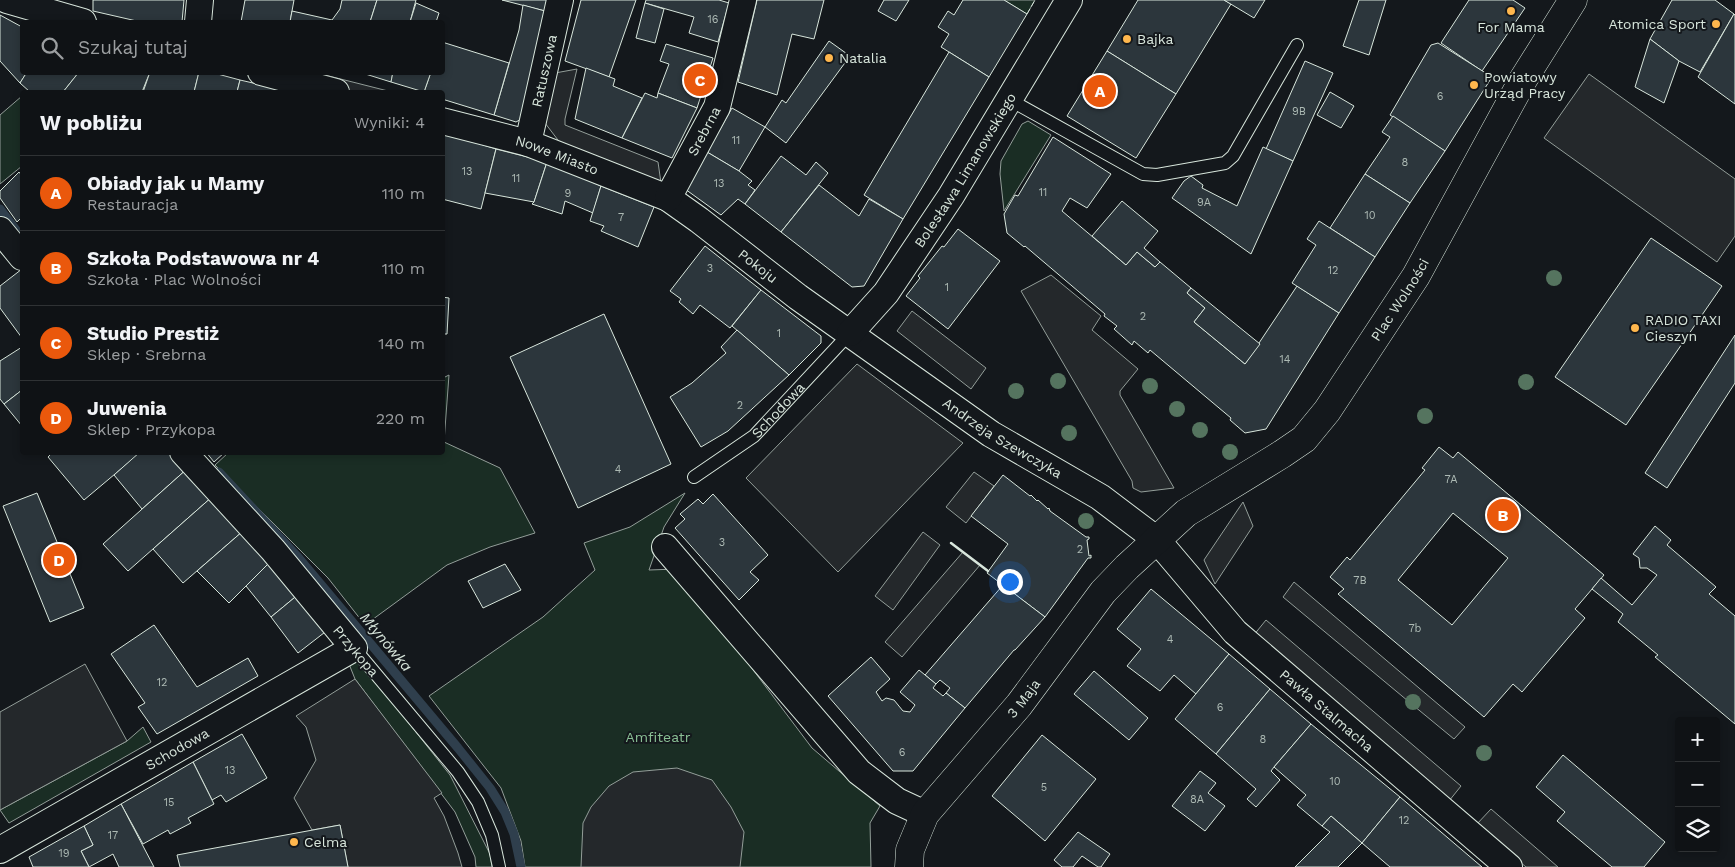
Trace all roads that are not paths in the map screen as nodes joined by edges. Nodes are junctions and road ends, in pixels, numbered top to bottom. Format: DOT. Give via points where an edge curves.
graph roads {
  1 [pos="7,0"];
  2 [pos="200,0"];
  3 [pos="560,0"];
  4 [pos="743,0"];
  5 [pos="1069,0"];
  6 [pos="1573,0"];
  7 [pos="76,20"];
  8 [pos="198,20"];
  9 [pos="1297,45"];
  10 [pos="272,75"];
  11 [pos="328,90"];
  12 [pos="1010,100"];
  13 [pos="445,122"];
  14 [pos="528,143"];
  15 [pos="668,198"];
  16 [pos="0,230"];
  17 [pos="20,255"];
  18 [pos="850,333"];
  19 [pos="186,455"];
  20 [pos="694,477"];
  21 [pos="1157,540"];
  22 [pos="666,547"];
  23 [pos="354,648"];
  24 [pos="925,814"];
  25 [pos="0,850"];
  26 [pos="499,867"];
  27 [pos="909,867"];
  28 [pos="1509,867"];
  1 -- 7 [label="street"];
  2 -- 8 [label="street"];
  3 -- 14 [label="street, Ratuszowa"];
  4 -- 15 [label="street, Srebrna" via="717,107"];
  5 -- 12 [label="street, Bolesława Limanowskiego"];
  6 -- 21 [label="street, Plac Wolności" via="1524,78 1416,276 1327,411 1304,438 1186,514"];
  9 -- 12 [label="lane" via="1233,156 1225,163 1157,175 1142,174"];
  10 -- 11 [label="street"];
  12 -- 18 [label="street, Bolesława Limanowskiego" via="892,285"];
  13 -- 14 [label="street, Nowe Miasto"];
  14 -- 15 [label="street, Nowe Miasto"];
  15 -- 18 [label="street, Pokoju"];
  16 -- 17 [label="street"];
  18 -- 20 [label="lane, Schodowa" via="754,436"];
  18 -- 21 [label="street, Andrzeja Szewczyka" via="992,434 1100,497"];
  19 -- 23 [label="street, Przykopa" via="273,550"];
  21 -- 24 [label="street, 3 Maja" via="1104,592 1019,705"];
  21 -- 28 [label="street, Pawła Stalmacha" via="1235,632"];
  22 -- 24 [label="street" via="859,772 897,801"];
  23 -- 25 [label="street, Schodowa"];
  23 -- 26 [label="lane, Przykopa" via="458,772 478,802 492,835"];
  24 -- 27 [label="street, 3 Maja" via="910,850"];
}
